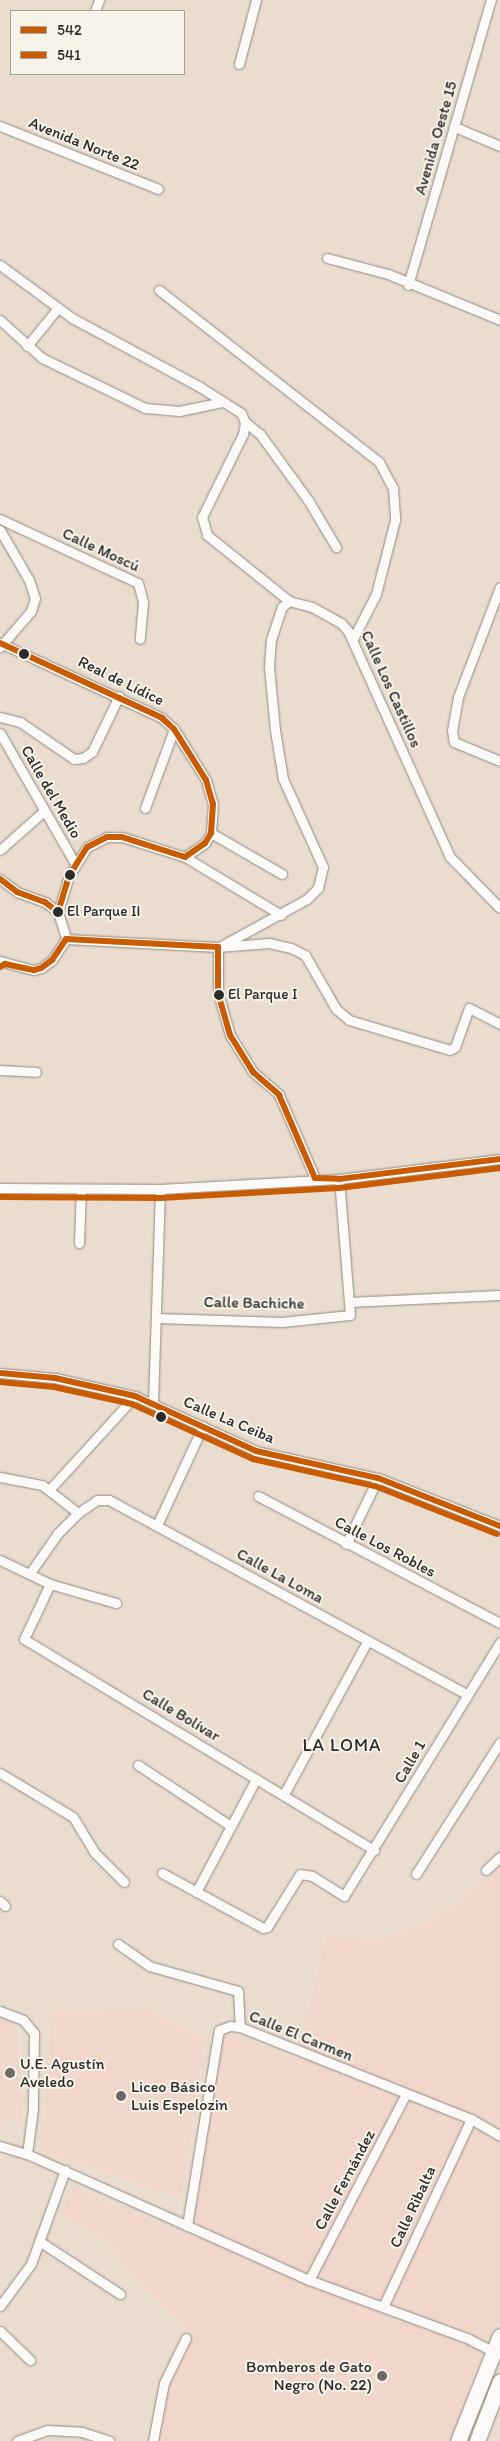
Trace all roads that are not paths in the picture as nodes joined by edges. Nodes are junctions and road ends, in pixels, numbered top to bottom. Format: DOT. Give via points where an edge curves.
graph roads {
  1 [pos="256,0"];
  2 [pos="491,0"];
  3 [pos="239,64"];
  4 [pos="0,126"];
  5 [pos="455,127"];
  6 [pos="500,146"];
  7 [pos="158,189"];
  8 [pos="327,258"];
  9 [pos="0,265"];
  10 [pos="408,285"];
  11 [pos="159,290"];
  12 [pos="58,308"];
  13 [pos="0,320"];
  14 [pos="500,320"];
  15 [pos="27,346"];
  16 [pos="223,402"];
  17 [pos="246,422"];
  18 [pos="0,519"];
  19 [pos="0,530"];
  20 [pos="336,547"];
  21 [pos="500,587"];
  22 [pos="289,601"];
  23 [pos="140,639"];
  24 [pos="353,639"];
  25 [pos="1,645"];
  26 [pos="119,696"];
  27 [pos="0,717"];
  28 [pos="174,729"];
  29 [pos="0,733"];
  30 [pos="500,761"];
  31 [pos="145,808"];
  32 [pos="44,810"];
  33 [pos="211,833"];
  34 [pos="0,850"];
  35 [pos="184,857"];
  36 [pos="76,866"];
  37 [pos="282,874"];
  38 [pos="0,879"];
  39 [pos="500,908"];
  40 [pos="58,912"];
  41 [pos="281,915"];
  42 [pos="66,939"];
  43 [pos="218,947"];
  44 [pos="2,964"];
  45 [pos="500,1024"];
  46 [pos="0,1070"];
  47 [pos="36,1072"];
  48 [pos="500,1159"];
  49 [pos="315,1178"];
  50 [pos="339,1179"];
  51 [pos="0,1188"];
  52 [pos="81,1189"];
  53 [pos="160,1189"];
  54 [pos="79,1243"];
  55 [pos="500,1295"];
  56 [pos="349,1302"];
  57 [pos="157,1318"];
  58 [pos="0,1373"];
  59 [pos="135,1396"];
  60 [pos="153,1402"];
  61 [pos="202,1426"];
  62 [pos="0,1477"];
  63 [pos="378,1478"];
  64 [pos="50,1489"];
  65 [pos="258,1496"];
  66 [pos="78,1513"];
  67 [pos="157,1525"];
  68 [pos="500,1526"];
  69 [pos="346,1544"];
  70 [pos="0,1560"];
  71 [pos="30,1573"];
  72 [pos="50,1584"];
  73 [pos="116,1603"];
  74 [pos="500,1623"];
  75 [pos="368,1642"];
  76 [pos="500,1642"];
  77 [pos="467,1694"];
  78 [pos="500,1742"];
  79 [pos="138,1765"];
  80 [pos="0,1773"];
  81 [pos="256,1779"];
  82 [pos="284,1794"];
  83 [pos="231,1826"];
  84 [pos="374,1850"];
  85 [pos="500,1857"];
  86 [pos="486,1870"];
  87 [pos="162,1873"];
  88 [pos="416,1874"];
  89 [pos="124,1882"];
  90 [pos="196,1892"];
  91 [pos="118,1944"];
  92 [pos="0,2011"];
  93 [pos="240,2027"];
  94 [pos="406,2094"];
  95 [pos="471,2119"];
  96 [pos="500,2136"];
  97 [pos="0,2146"];
  98 [pos="27,2154"];
  99 [pos="65,2170"];
  100 [pos="187,2226"];
  101 [pos="39,2241"];
  102 [pos="310,2280"];
  103 [pos="120,2294"];
  104 [pos="0,2306"];
  105 [pos="383,2308"];
  106 [pos="0,2330"];
  107 [pos="500,2336"];
  108 [pos="186,2338"];
  109 [pos="496,2353"];
  110 [pos="30,2360"];
  111 [pos="500,2381"];
  112 [pos="17,2441"];
  113 [pos="110,2441"];
  114 [pos="153,2441"];
  115 [pos="458,2441"];
  116 [pos="477,2441"];
  1 -- 3 [label="street"];
  2 -- 5 [label="street, Avenida Oeste 15"];
  4 -- 7 [label="street, Avenida Norte 22"];
  5 -- 6 [label="street"];
  5 -- 10 [label="street, Avenida Oeste 15"];
  8 -- 10 [label="street" via="388,274"];
  9 -- 12 [label="street"];
  10 -- 14 [label="street"];
  11 -- 24 [label="street" via="379,462 393,488 395,520 376,594"];
  12 -- 15 [label="street"];
  12 -- 16 [label="street"];
  13 -- 15 [label="street"];
  15 -- 16 [label="street" via="42,358 145,408 179,411"];
  16 -- 17 [label="street" via="238,410"];
  17 -- 20 [label="street" via="260,434 308,500"];
  17 -- 22 [label="street, Calle Los Castillos" via="205,508 203,526 207,535"];
  18 -- 23 [label="street, Calle Moscú" via="138,583 143,602"];
  19 -- 25 [label="street" via="29,580 35,598 31,611"];
  21 -- 30 [label="street" via="458,697 454,742"];
  22 -- 24 [label="street, Calle Los Castillos" via="303,603 341,623"];
  22 -- 41 [label="street" via="282,607 271,640 269,667 275,730 283,779 323,867 318,888"];
  24 -- 39 [label="street, Calle Los Castillos" via="385,718 419,785 450,858"];
  25 -- 26 [label="street, Real de Lídice"];
  26 -- 27 [label="street" via="92,752 83,758 74,759 20,722"];
  26 -- 28 [label="street, Real de Lídice" via="162,718"];
  28 -- 31 [label="street"];
  28 -- 33 [label="street, Real de Lídice" via="206,780 213,804"];
  29 -- 32 [label="street, Calle del Medio"];
  32 -- 34 [label="street"];
  32 -- 36 [label="street, Calle del Medio"];
  33 -- 35 [label="street" via="205,843"];
  33 -- 37 [label="street"];
  35 -- 36 [label="street" via="116,836 87,847"];
  35 -- 41 [label="street"];
  36 -- 40 [label="street"];
  38 -- 40 [label="street"];
  40 -- 42 [label="street"];
  41 -- 43 [label="street"];
  42 -- 43 [label="street"];
  42 -- 44 [label="street" via="52,960 41,968 34,970"];
  43 -- 45 [label="street" via="269,943 291,948 305,955 336,1009 349,1020 450,1050 455,1047 469,1008"];
  43 -- 49 [label="street" via="218,993 230,1035 252,1072 279,1095"];
  46 -- 47 [label="street"];
  48 -- 50 [label="street"];
  49 -- 50 [label="street"];
  49 -- 53 [label="street"];
  50 -- 56 [label="street"];
  51 -- 52 [label="street"];
  52 -- 53 [label="street"];
  52 -- 54 [label="street"];
  53 -- 57 [label="street"];
  55 -- 56 [label="street"];
  56 -- 57 [label="street, Calle Bachiche" via="350,1315 282,1322"];
  57 -- 60 [label="street"];
  58 -- 59 [label="street, Calle La Ceiba" via="74,1382"];
  59 -- 60 [label="street, Calle La Ceiba"];
  59 -- 64 [label="street"];
  60 -- 61 [label="street, Calle La Ceiba"];
  61 -- 63 [label="street, Calle La Ceiba" via="256,1451"];
  61 -- 67 [label="street"];
  62 -- 64 [label="street" via="25,1480"];
  63 -- 68 [label="street, Calle La Ceiba"];
  63 -- 69 [label="street"];
  64 -- 66 [label="street"];
  65 -- 69 [label="street, Calle Los Robles"];
  66 -- 67 [label="street, Calle La Loma" via="97,1500 109,1500"];
  66 -- 71 [label="street, Calle La Loma" via="58,1533"];
  67 -- 75 [label="street, Calle La Loma"];
  69 -- 74 [label="street, Calle Los Robles"];
  70 -- 71 [label="street"];
  71 -- 72 [label="street"];
  72 -- 73 [label="street"];
  72 -- 81 [label="street, Calle Bolívar" via="24,1639"];
  75 -- 77 [label="street, Calle La Loma"];
  75 -- 82 [label="street"];
  76 -- 77 [label="street, Calle 1"];
  77 -- 84 [label="street, Calle 1"];
  78 -- 88 [label="street"];
  79 -- 83 [label="street"];
  80 -- 89 [label="street" via="72,1817 95,1853"];
  81 -- 82 [label="street, Calle Bolívar"];
  81 -- 83 [label="street"];
  82 -- 84 [label="street, Calle Bolívar"];
  83 -- 90 [label="street"];
  84 -- 90 [label="street, Calle 1" via="344,1896 312,1876 300,1874 265,1928"];
  85 -- 86 [label="street"];
  87 -- 90 [label="street"];
  91 -- 93 [label="street" via="149,1966 238,1991"];
  92 -- 98 [label="street" via="23,2020 34,2033 33,2109"];
  93 -- 94 [label="street, Calle El Carmen"];
  93 -- 100 [label="street, Calle El Carmen" via="219,2030"];
  94 -- 95 [label="street, Calle El Carmen"];
  94 -- 102 [label="street, Calle Fernández"];
  95 -- 96 [label="street, Calle El Carmen"];
  95 -- 105 [label="street, Calle Ribalta"];
  97 -- 98 [label="street"];
  98 -- 99 [label="street"];
  99 -- 100 [label="street"];
  99 -- 101 [label="street"];
  100 -- 102 [label="street"];
  101 -- 103 [label="street"];
  101 -- 104 [label="street" via="24,2276"];
  102 -- 105 [label="street"];
  105 -- 109 [label="street" via="467,2338"];
  106 -- 110 [label="street"];
  107 -- 109 [label="main road"];
  108 -- 114 [label="street" via="164,2384"];
  109 -- 115 [label="main road"];
  111 -- 116 [label="main road"];
  112 -- 113 [label="street" via="46,2430 82,2432"];
}
